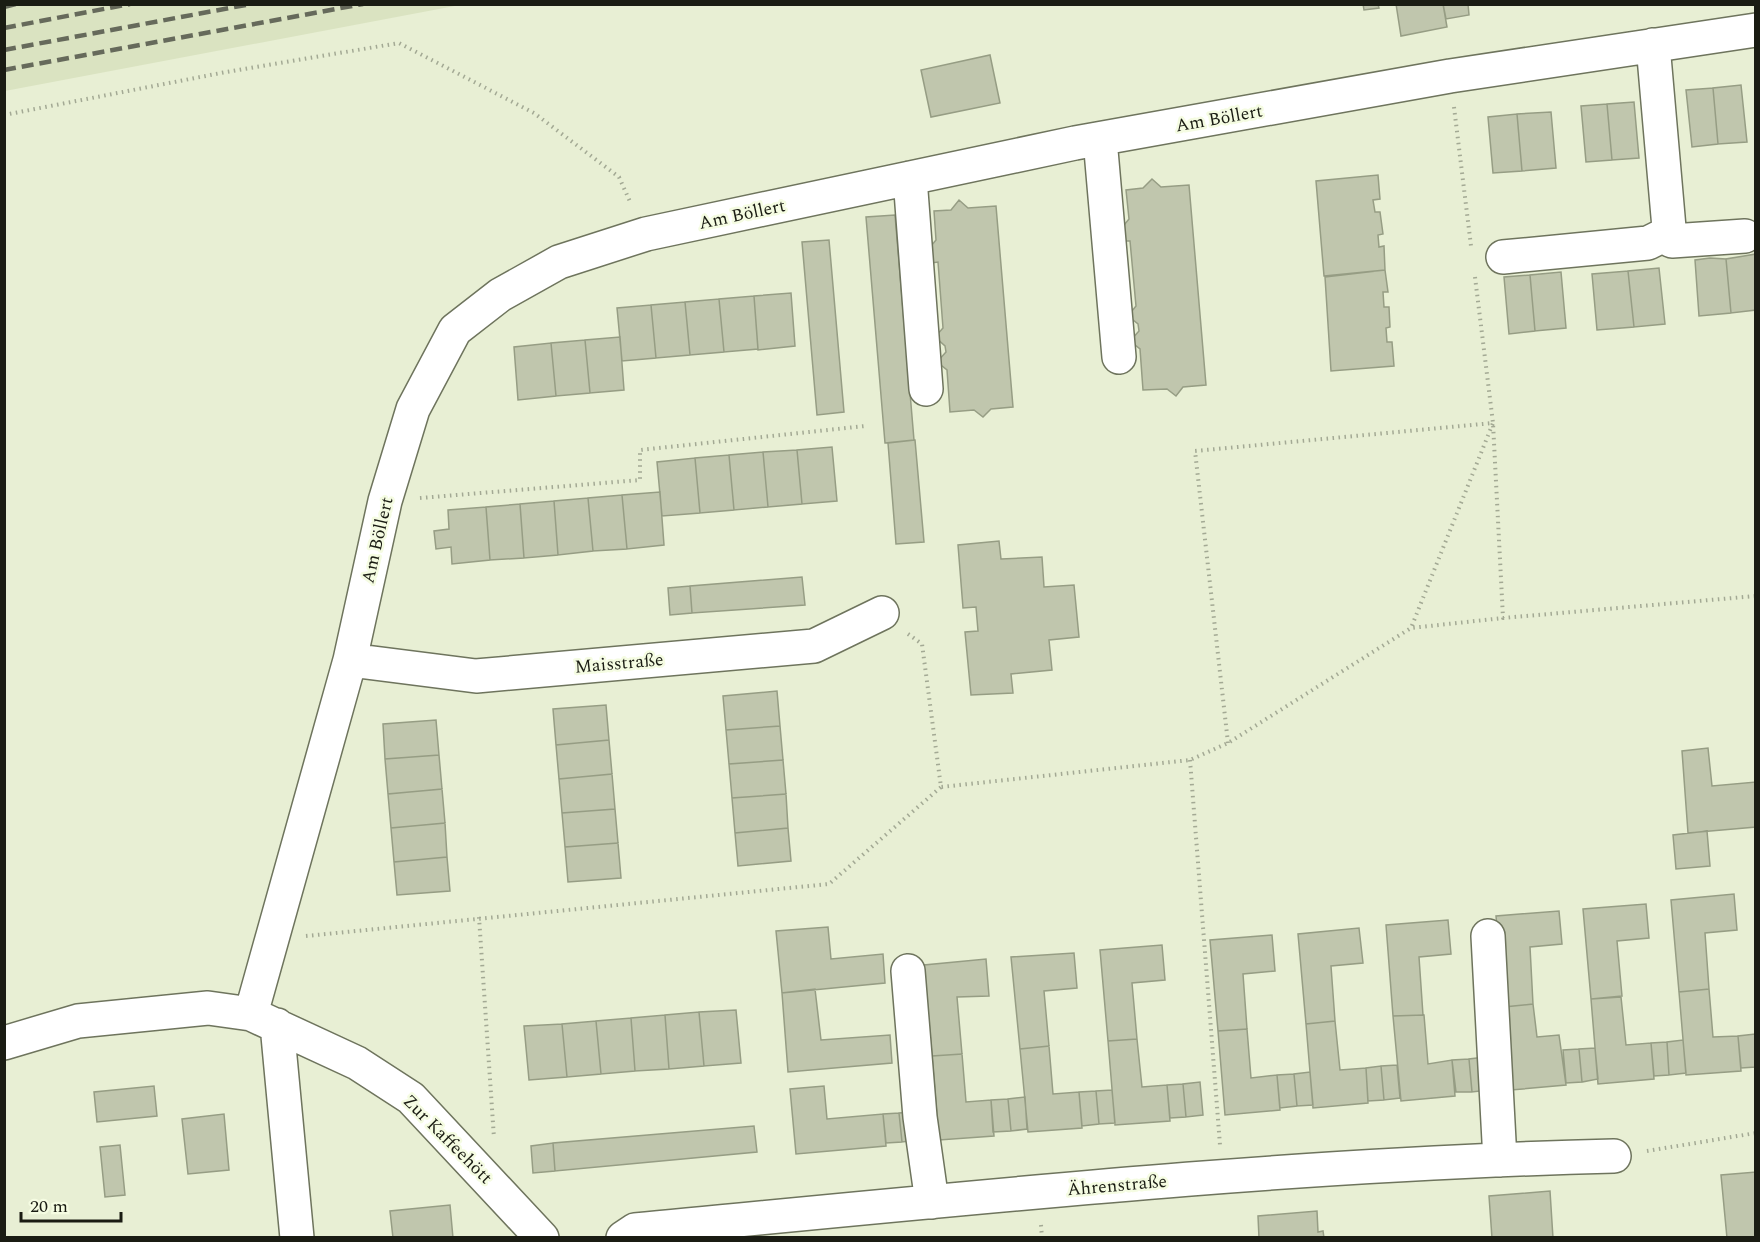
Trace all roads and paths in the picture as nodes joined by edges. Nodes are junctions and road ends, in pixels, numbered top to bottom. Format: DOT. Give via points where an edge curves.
graph roads {
  1 [pos="1755,30"];
  2 [pos="1653,45"];
  3 [pos="1450,76"];
  4 [pos="4,115"];
  5 [pos="1100,139"];
  6 [pos="910,178"];
  7 [pos="645,234"];
  8 [pos="1662,236"];
  9 [pos="1745,236"];
  10 [pos="1472,250"];
  11 [pos="1503,257"];
  12 [pos="1474,273"];
  13 [pos="1119,357"];
  14 [pos="926,389"];
  15 [pos="1493,423"];
  16 [pos="865,426"];
  17 [pos="385,501"];
  18 [pos="1755,596"];
  19 [pos="882,613"];
  20 [pos="1503,618"];
  21 [pos="1411,628"];
  22 [pos="350,660"];
  23 [pos="1228,743"];
  24 [pos="1190,760"];
  25 [pos="941,787"];
  26 [pos="479,917"];
  27 [pos="1488,936"];
  28 [pos="273,939"];
  29 [pos="908,971"];
  30 [pos="264,1019"];
  31 [pos="4,1043"];
  32 [pos="1755,1133"];
  33 [pos="1614,1156"];
  34 [pos="1500,1160"];
  35 [pos="1222,1175"];
  36 [pos="498,1191"];
  37 [pos="932,1202"];
  38 [pos="297,1238"];
  39 [pos="542,1238"];
  40 [pos="623,1238"];
  1 -- 2 [label="street, Am Böllert"];
  2 -- 3 [label="street, Am Böllert"];
  2 -- 8 [label="street" via="1669,228"];
  3 -- 5 [label="street, Am Böllert"];
  3 -- 10 [label="path"];
  4 -- 7 [label="path" via="399,43 534,112 619,177"];
  5 -- 6 [label="street, Am Böllert"];
  5 -- 13 [label="street"];
  6 -- 7 [label="street, Am Böllert"];
  6 -- 14 [label="street"];
  7 -- 17 [label="street, Am Böllert" via="559,262 500,295 455,330 413,409"];
  8 -- 9 [label="street" via="1672,242"];
  8 -- 11 [label="street" via="1648,243"];
  12 -- 15 [label="path"];
  15 -- 20 [label="path"];
  15 -- 21 [label="path"];
  15 -- 23 [label="path" via="1195,451"];
  16 -- 17 [label="path" via="640,450 640,480"];
  17 -- 22 [label="street, Am Böllert"];
  18 -- 20 [label="path"];
  19 -- 22 [label="street, Maisstraße" via="814,646 476,676"];
  19 -- 25 [label="path" via="922,644"];
  20 -- 21 [label="path"];
  21 -- 23 [label="path"];
  22 -- 28 [label="street, Am Böllert"];
  23 -- 24 [label="path"];
  24 -- 25 [label="path"];
  24 -- 35 [label="path"];
  25 -- 26 [label="path" via="829,884"];
  26 -- 28 [label="path"];
  26 -- 36 [label="path"];
  27 -- 34 [label="street"];
  28 -- 30 [label="street, Am Böllert"];
  29 -- 37 [label="street" via="920,1116"];
  30 -- 31 [label="street, Zur Kaffeehött" via="208,1008 78,1021"];
  30 -- 36 [label="street, Zur Kaffeehött" via="357,1063 411,1098"];
  30 -- 38 [label="street"];
  32 -- 33 [label="path"];
  33 -- 34 [label="street, Ährenstraße"];
  34 -- 35 [label="street, Ährenstraße"];
  35 -- 37 [label="street, Ährenstraße"];
  36 -- 39 [label="street, Zur Kaffeehött"];
  37 -- 40 [label="street, Ährenstraße" via="635,1230"];
}
